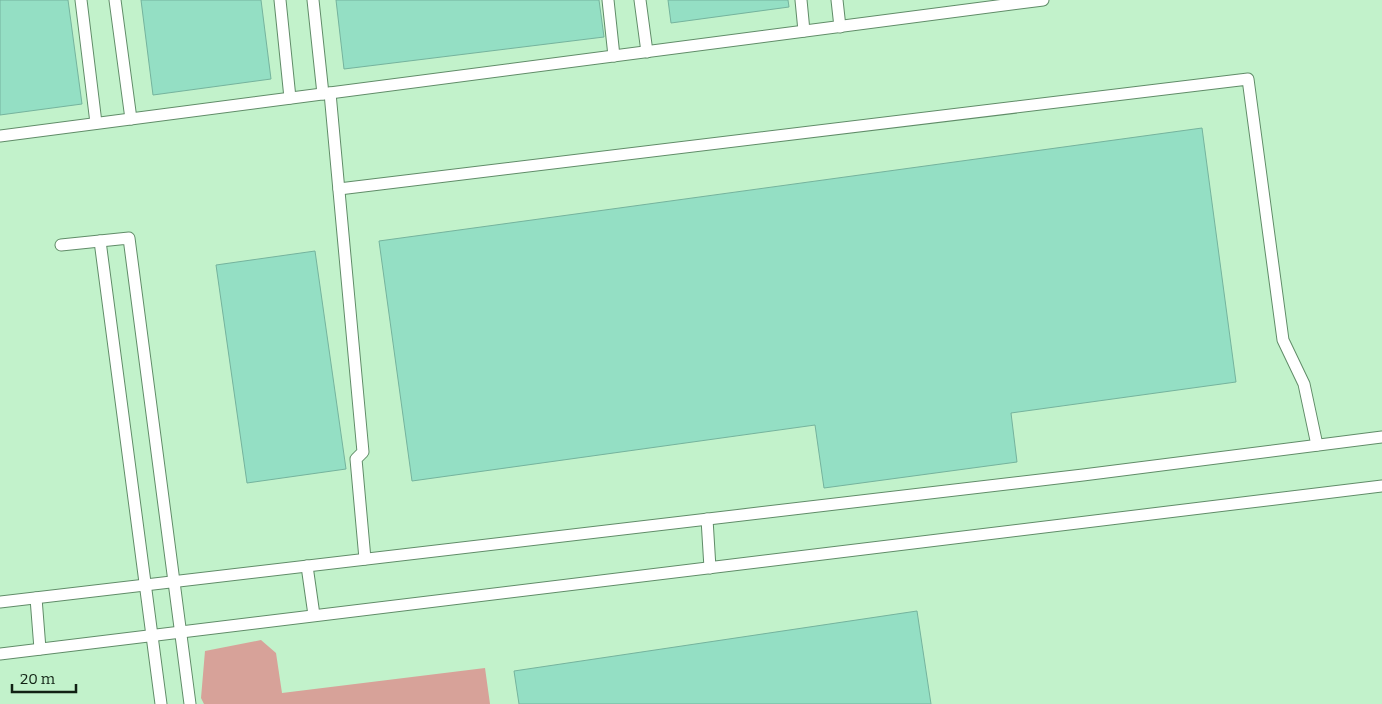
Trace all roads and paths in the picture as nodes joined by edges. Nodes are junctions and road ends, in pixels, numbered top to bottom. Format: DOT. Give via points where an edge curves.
graph roads {
  1 [pos="81,0"];
  2 [pos="115,0"];
  3 [pos="280,0"];
  4 [pos="313,0"];
  5 [pos="608,0"];
  6 [pos="640,0"];
  7 [pos="801,0"];
  8 [pos="837,0"];
  9 [pos="1038,0"];
  10 [pos="1002,3"];
  11 [pos="840,26"];
  12 [pos="804,31"];
  13 [pos="646,52"];
  14 [pos="614,56"];
  15 [pos="326,93"];
  16 [pos="290,98"];
  17 [pos="131,119"];
  18 [pos="96,123"];
  19 [pos="0,136"];
  20 [pos="339,189"];
  21 [pos="100,241"];
  22 [pos="61,245"];
  23 [pos="1382,437"];
  24 [pos="1317,446"];
  25 [pos="1382,486"];
  26 [pos="707,519"];
  27 [pos="365,559"];
  28 [pos="308,566"];
  29 [pos="710,568"];
  30 [pos="174,582"];
  31 [pos="145,585"];
  32 [pos="36,598"];
  33 [pos="0,602"];
  34 [pos="314,616"];
  35 [pos="180,632"];
  36 [pos="152,635"];
  37 [pos="40,649"];
  38 [pos="0,654"];
  39 [pos="161,704"];
  40 [pos="190,704"];
  1 -- 18 [label="lane"];
  2 -- 17 [label="lane"];
  3 -- 16 [label="lane"];
  4 -- 15 [label="lane"];
  5 -- 14 [label="lane"];
  6 -- 13 [label="lane"];
  7 -- 12 [label="lane"];
  8 -- 11 [label="lane"];
  9 -- 10 [label="lane"];
  10 -- 11 [label="lane"];
  11 -- 12 [label="lane"];
  12 -- 13 [label="lane"];
  13 -- 14 [label="lane"];
  14 -- 15 [label="lane"];
  15 -- 16 [label="lane"];
  15 -- 20 [label="lane"];
  16 -- 17 [label="lane"];
  17 -- 18 [label="lane"];
  18 -- 19 [label="lane"];
  20 -- 24 [label="lane" via="1248,79 1283,340 1304,384"];
  20 -- 27 [label="lane" via="363,452 356,459"];
  21 -- 22 [label="lane"];
  21 -- 30 [label="lane" via="130,238"];
  21 -- 31 [label="lane"];
  23 -- 24 [label="lane"];
  24 -- 26 [label="lane"];
  25 -- 29 [label="lane"];
  26 -- 27 [label="lane"];
  26 -- 29 [label="lane"];
  27 -- 28 [label="lane"];
  28 -- 30 [label="lane"];
  28 -- 34 [label="lane"];
  29 -- 34 [label="lane"];
  30 -- 31 [label="lane"];
  30 -- 35 [label="lane"];
  31 -- 32 [label="lane"];
  31 -- 36 [label="lane"];
  32 -- 33 [label="lane"];
  32 -- 37 [label="lane"];
  34 -- 35 [label="lane"];
  35 -- 36 [label="lane"];
  35 -- 40 [label="lane"];
  36 -- 37 [label="lane"];
  36 -- 39 [label="lane"];
  37 -- 38 [label="lane"];
}
